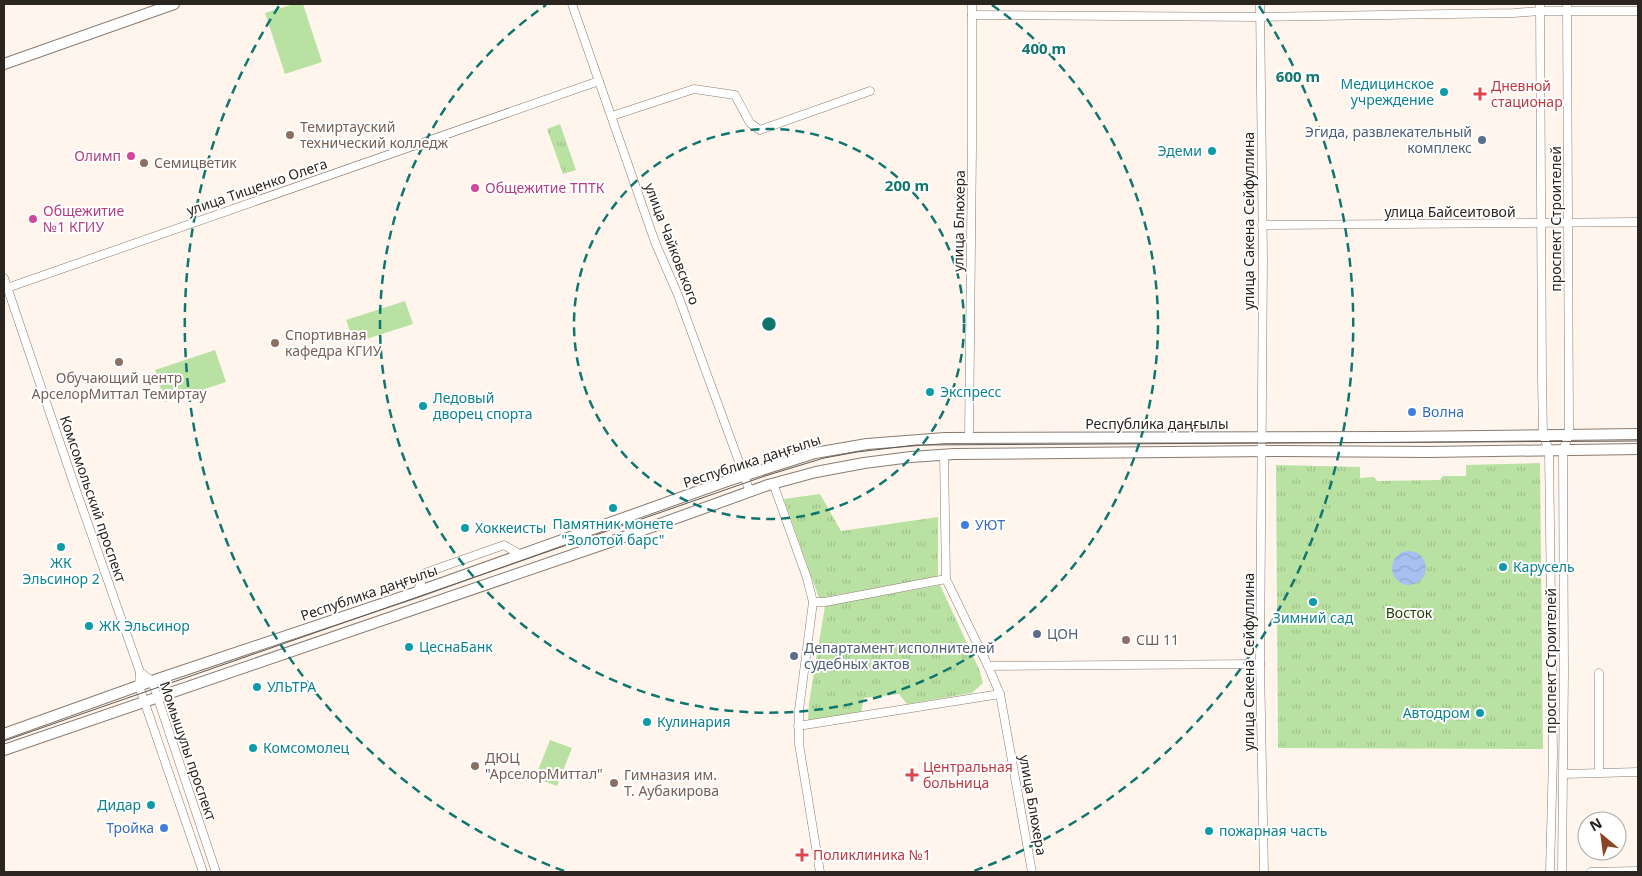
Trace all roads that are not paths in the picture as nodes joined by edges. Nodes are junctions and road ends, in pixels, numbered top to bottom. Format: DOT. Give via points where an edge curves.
graph roads {
  1 [pos="174,4"];
  2 [pos="572,4"];
  3 [pos="972,4"];
  4 [pos="1260,4"];
  5 [pos="1540,7"];
  6 [pos="1567,7"];
  7 [pos="1638,11"];
  8 [pos="972,16"];
  9 [pos="1260,17"];
  10 [pos="4,64"];
  11 [pos="599,81"];
  12 [pos="870,91"];
  13 [pos="612,116"];
  14 [pos="1569,222"];
  15 [pos="1638,222"];
  16 [pos="1541,224"];
  17 [pos="1262,225"];
  18 [pos="4,278"];
  19 [pos="8,288"];
  20 [pos="1638,434"];
  21 [pos="1543,435"];
  22 [pos="1569,435"];
  23 [pos="1263,437"];
  24 [pos="969,438"];
  25 [pos="1638,449"];
  26 [pos="1549,450"];
  27 [pos="1563,450"];
  28 [pos="1262,451"];
  29 [pos="944,455"];
  30 [pos="744,476"];
  31 [pos="773,484"];
  32 [pos="750,492"];
  33 [pos="521,555"];
  34 [pos="946,579"];
  35 [pos="417,592"];
  36 [pos="813,602"];
  37 [pos="1260,664"];
  38 [pos="988,666"];
  39 [pos="140,672"];
  40 [pos="1598,672"];
  41 [pos="152,682"];
  42 [pos="139,686"];
  43 [pos="1000,694"];
  44 [pos="157,697"];
  45 [pos="144,702"];
  46 [pos="798,726"];
  47 [pos="4,734"];
  48 [pos="4,750"];
  49 [pos="1599,768"];
  50 [pos="1638,772"];
  51 [pos="1564,774"];
  52 [pos="1638,871"];
  53 [pos="203,872"];
  54 [pos="216,872"];
  55 [pos="820,872"];
  56 [pos="1032,872"];
  57 [pos="1264,872"];
  58 [pos="1550,872"];
  59 [pos="1562,872"];
  60 [pos="1591,872"];
  1 -- 10 [label="main road"];
  2 -- 11 [label="street, улица Чайковского"];
  3 -- 8 [label="street, улица Блюхера"];
  4 -- 9 [label="street, улица Сакена Сейфуллина"];
  5 -- 6 [label="street"];
  5 -- 9 [label="street" via="1514,13"];
  5 -- 16 [label="street, проспект Строителей"];
  6 -- 7 [label="street"];
  6 -- 14 [label="street, проспект Строителей"];
  8 -- 9 [label="street"];
  8 -- 24 [label="street, улица Блюхера"];
  9 -- 17 [label="street, улица Сакена Сейфуллина"];
  11 -- 13 [label="street, улица Чайковского"];
  11 -- 19 [label="street, улица Тищенко Олега"];
  12 -- 13 [label="street" via="760,130 750,123 735,95 694,89"];
  13 -- 30 [label="street, улица Чайковского" via="655,242 678,295"];
  14 -- 15 [label="street, улица Байсеитовой"];
  14 -- 16 [label="street, улица Байсеитовой"];
  14 -- 22 [label="street, проспект Строителей"];
  16 -- 17 [label="street, улица Байсеитовой"];
  16 -- 21 [label="street, проспект Строителей"];
  17 -- 23 [label="street, улица Сакена Сейфуллина"];
  18 -- 19 [label="street, Комсомольский проспект"];
  19 -- 39 [label="street, Комсомольский проспект"];
  20 -- 22 [label="main road, Республика даңғылы"];
  21 -- 22 [label="main road, Республика даңғылы"];
  21 -- 23 [label="main road, Республика даңғылы"];
  21 -- 26 [label="street"];
  22 -- 27 [label="street"];
  23 -- 24 [label="main road, Республика даңғылы"];
  23 -- 28 [label="street, улица Сакена Сейфуллина"];
  24 -- 30 [label="main road, Республика даңғылы" via="867,444 815,453"];
  25 -- 27 [label="main road, Республика даңғылы"];
  26 -- 27 [label="main road, Республика даңғылы"];
  26 -- 28 [label="main road, Республика даңғылы"];
  26 -- 58 [label="street, проспект Строителей" via="1553,754"];
  27 -- 51 [label="street, проспект Строителей"];
  28 -- 29 [label="main road, Республика даңғылы"];
  28 -- 37 [label="street, улица Сакена Сейфуллина"];
  29 -- 31 [label="main road, Республика даңғылы" via="864,463"];
  29 -- 34 [label="street, улица Блюхера"];
  30 -- 32 [label="street, улица Чайковского"];
  30 -- 33 [label="main road, Республика даңғылы"];
  31 -- 32 [label="main road, Республика даңғылы"];
  31 -- 36 [label="street"];
  32 -- 44 [label="main road, Республика даңғылы"];
  33 -- 35 [label="main road, Республика даңғылы"];
  33 -- 35 [label="street" via="504,545 424,573"];
  34 -- 36 [label="street"];
  34 -- 38 [label="street, улица Блюхера"];
  35 -- 41 [label="main road, Республика даңғылы"];
  36 -- 46 [label="street"];
  37 -- 38 [label="street"];
  37 -- 57 [label="street, улица Сакена Сейфуллина"];
  38 -- 43 [label="street, улица Блюхера"];
  39 -- 41 [label="street, Момышулы проспект"];
  39 -- 42 [label="street, Момышулы проспект"];
  40 -- 49 [label="street"];
  41 -- 42 [label="main road, Республика даңғылы"];
  41 -- 44 [label="street, Момышулы проспект"];
  42 -- 45 [label="street, Момышулы проспект"];
  42 -- 47 [label="main road, Республика даңғылы"];
  43 -- 46 [label="street"];
  43 -- 56 [label="street, улица Блюхера"];
  44 -- 45 [label="main road, Республика даңғылы"];
  44 -- 54 [label="street, Момышулы проспект"];
  45 -- 48 [label="main road, Республика даңғылы"];
  45 -- 53 [label="street, Момышулы проспект"];
  46 -- 55 [label="street"];
  50 -- 51 [label="street"];
  51 -- 59 [label="street, проспект Строителей"];
  52 -- 60 [label="street"];
}
